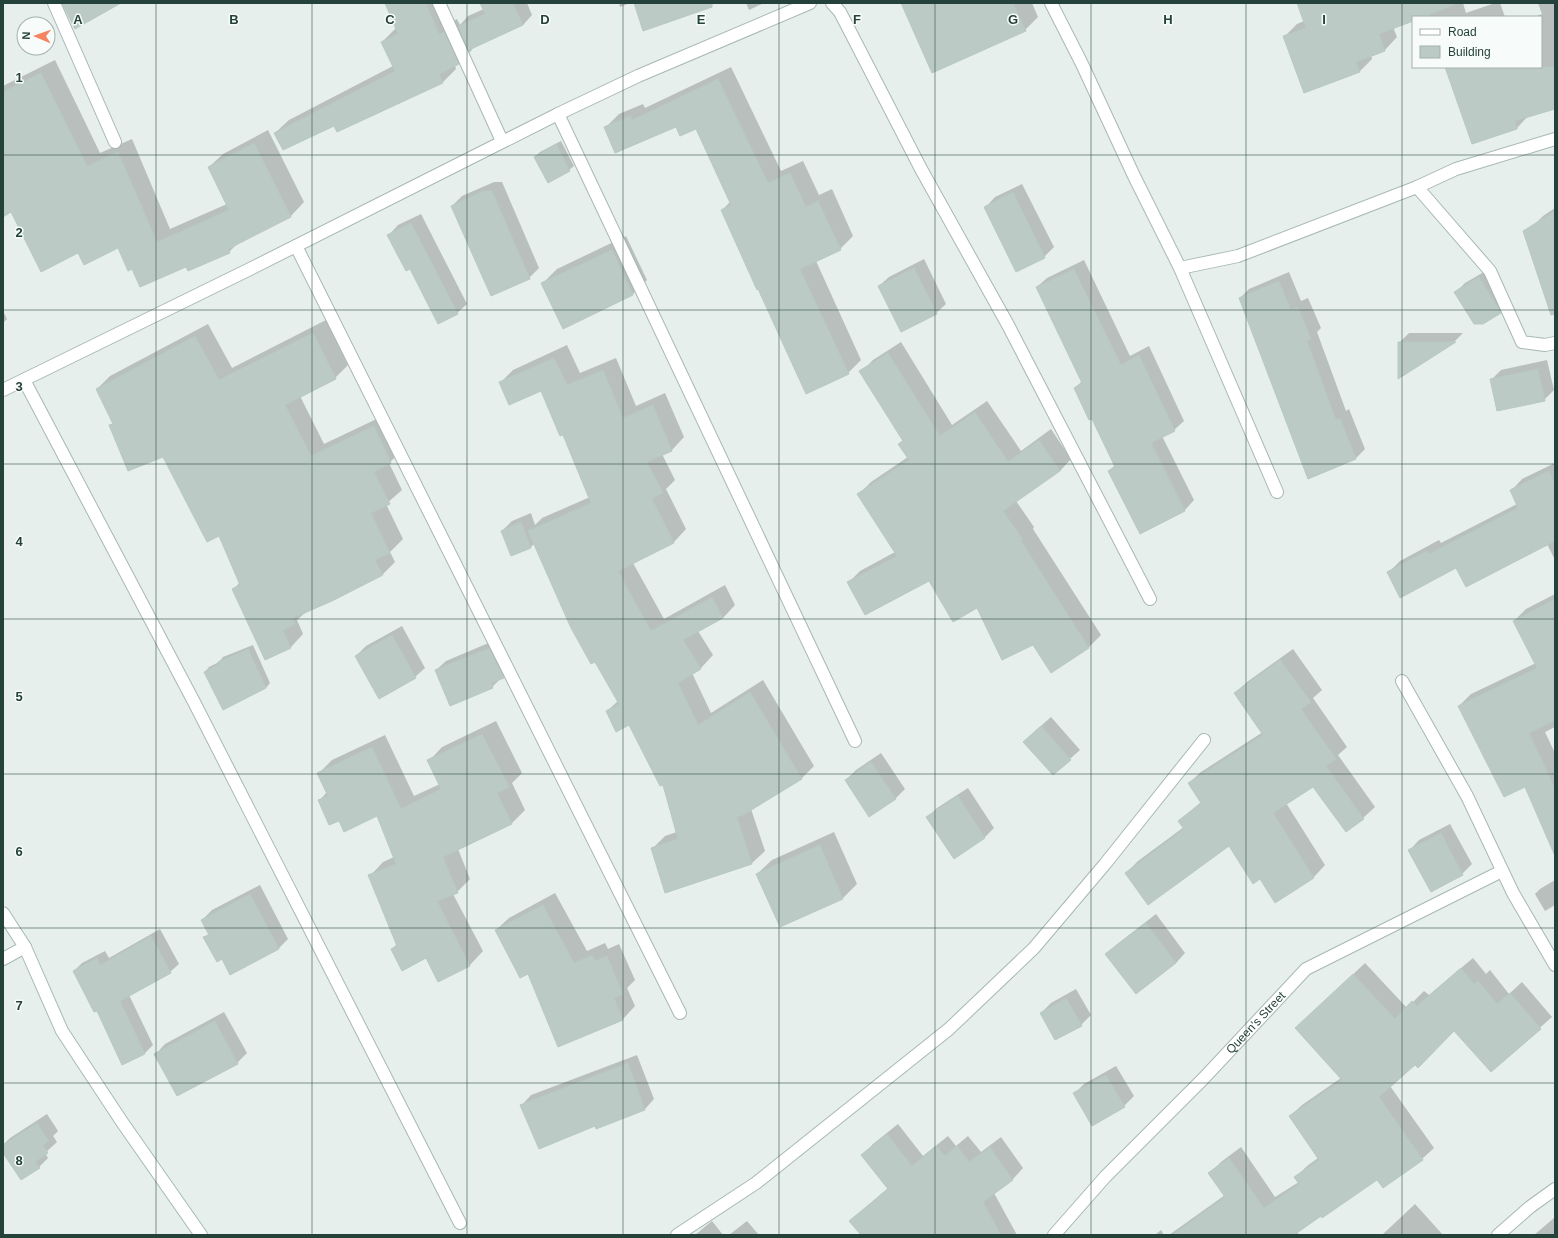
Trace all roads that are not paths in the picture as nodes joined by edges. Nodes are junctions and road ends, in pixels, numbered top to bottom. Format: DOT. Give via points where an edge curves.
graph roads {
  1 [pos="54,3"];
  2 [pos="439,3"];
  3 [pos="810,3"];
  4 [pos="832,3"];
  5 [pos="1052,3"];
  6 [pos="558,114"];
  7 [pos="1555,139"];
  8 [pos="502,141"];
  9 [pos="115,142"];
  10 [pos="1417,187"];
  11 [pos="296,246"];
  12 [pos="1180,268"];
  13 [pos="1555,343"];
  14 [pos="24,380"];
  15 [pos="3,390"];
  16 [pos="1277,492"];
  17 [pos="1150,599"];
  18 [pos="1402,681"];
  19 [pos="1204,740"];
  20 [pos="856,741"];
  21 [pos="1502,872"];
  22 [pos="3,913"];
  23 [pos="25,947"];
  24 [pos="3,959"];
  25 [pos="1555,965"];
  26 [pos="680,1013"];
  27 [pos="1555,1188"];
  28 [pos="460,1223"];
  29 [pos="201,1235"];
  30 [pos="677,1235"];
  31 [pos="1054,1235"];
  32 [pos="1498,1235"];
  1 -- 9 [label="street"];
  2 -- 8 [label="street"];
  3 -- 6 [label="street" via="638,76"];
  4 -- 17 [label="street" via="840,12 921,168 1008,325"];
  5 -- 12 [label="street"];
  6 -- 8 [label="street"];
  6 -- 20 [label="street"];
  7 -- 10 [label="street" via="1456,169"];
  8 -- 11 [label="street"];
  10 -- 12 [label="street" via="1238,256"];
  10 -- 13 [label="street" via="1490,271 1522,342 1545,345"];
  11 -- 14 [label="street"];
  11 -- 26 [label="street"];
  12 -- 16 [label="street"];
  14 -- 15 [label="street"];
  14 -- 28 [label="street" via="194,702"];
  18 -- 21 [label="street" via="1467,796"];
  19 -- 30 [label="street" via="1034,948 949,1028 756,1184"];
  21 -- 25 [label="street"];
  21 -- 31 [label="street, Queen’s Street" via="1306,969 1203,1079 1105,1177"];
  22 -- 23 [label="street"];
  23 -- 24 [label="street"];
  23 -- 29 [label="street" via="62,1032"];
  27 -- 32 [label="street"];
}
